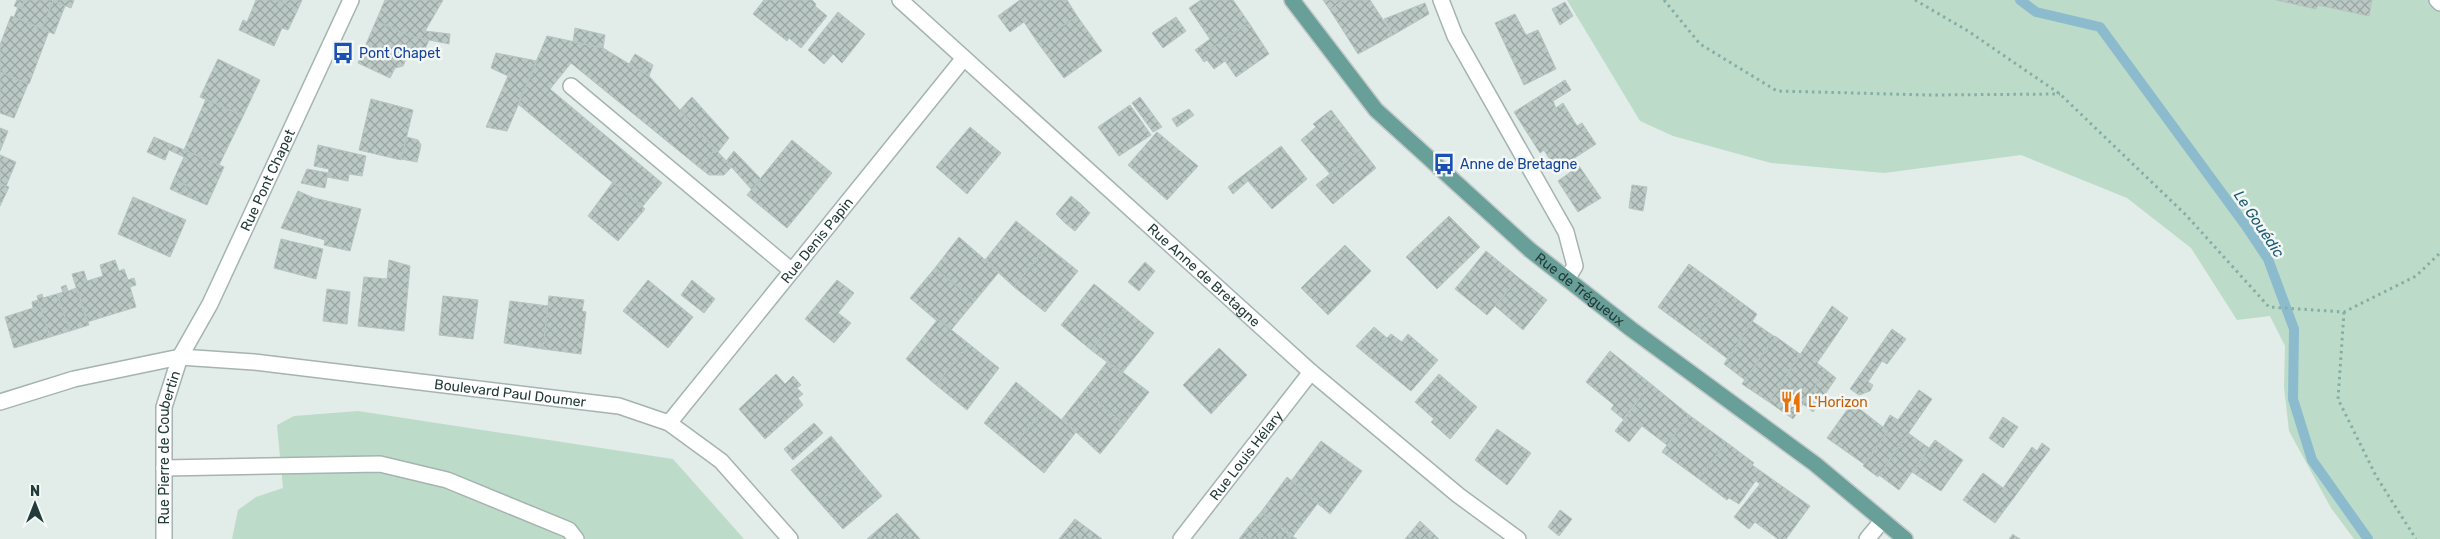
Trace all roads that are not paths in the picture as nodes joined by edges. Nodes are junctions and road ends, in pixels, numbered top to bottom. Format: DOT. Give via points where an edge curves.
graph roads {
  1 [pos="352,0"];
  2 [pos="900,0"];
  3 [pos="1292,0"];
  4 [pos="1441,0"];
  5 [pos="2437,0"];
  6 [pos="2440,3"];
  7 [pos="964,58"];
  8 [pos="571,86"];
  9 [pos="792,271"];
  10 [pos="1567,279"];
  11 [pos="180,357"];
  12 [pos="1311,372"];
  13 [pos="0,402"];
  14 [pos="669,423"];
  15 [pos="164,468"];
  16 [pos="1882,521"];
  17 [pos="164,539"];
  18 [pos="576,539"];
  19 [pos="790,539"];
  20 [pos="1181,539"];
  21 [pos="1518,539"];
  22 [pos="1866,539"];
  23 [pos="1905,539"];
  1 -- 11 [label="street, Rue Pont Chapet" via="210,304"];
  2 -- 7 [label="street, Rue Anne de Bretagne"];
  3 -- 10 [label="main road, Rue de Trégueux" via="1376,110"];
  4 -- 10 [label="street" via="1455,36 1566,232 1575,266"];
  5 -- 6 [label="street"];
  7 -- 9 [label="street, Rue Denis Papin"];
  7 -- 12 [label="street, Rue Anne de Bretagne"];
  8 -- 9 [label="street"];
  9 -- 14 [label="street, Rue Denis Papin"];
  10 -- 16 [label="main road, Rue de Trégueux" via="1815,464"];
  11 -- 13 [label="street, Boulevard Paul Doumer" via="74,379"];
  11 -- 14 [label="street, Boulevard Paul Doumer" via="254,362 619,406"];
  11 -- 15 [label="street, Rue Pierre de Coubertin" via="164,407"];
  12 -- 20 [label="street, Rue Louis Hélary"];
  12 -- 21 [label="street, Rue Anne de Bretagne" via="1458,495"];
  14 -- 19 [label="street, Boulevard Paul Doumer" via="721,461"];
  15 -- 17 [label="street, Rue Pierre de Coubertin"];
  15 -- 18 [label="street" via="380,464 447,480 569,530"];
  16 -- 22 [label="street"];
  16 -- 23 [label="main road, Rue de Trégueux"];
}
